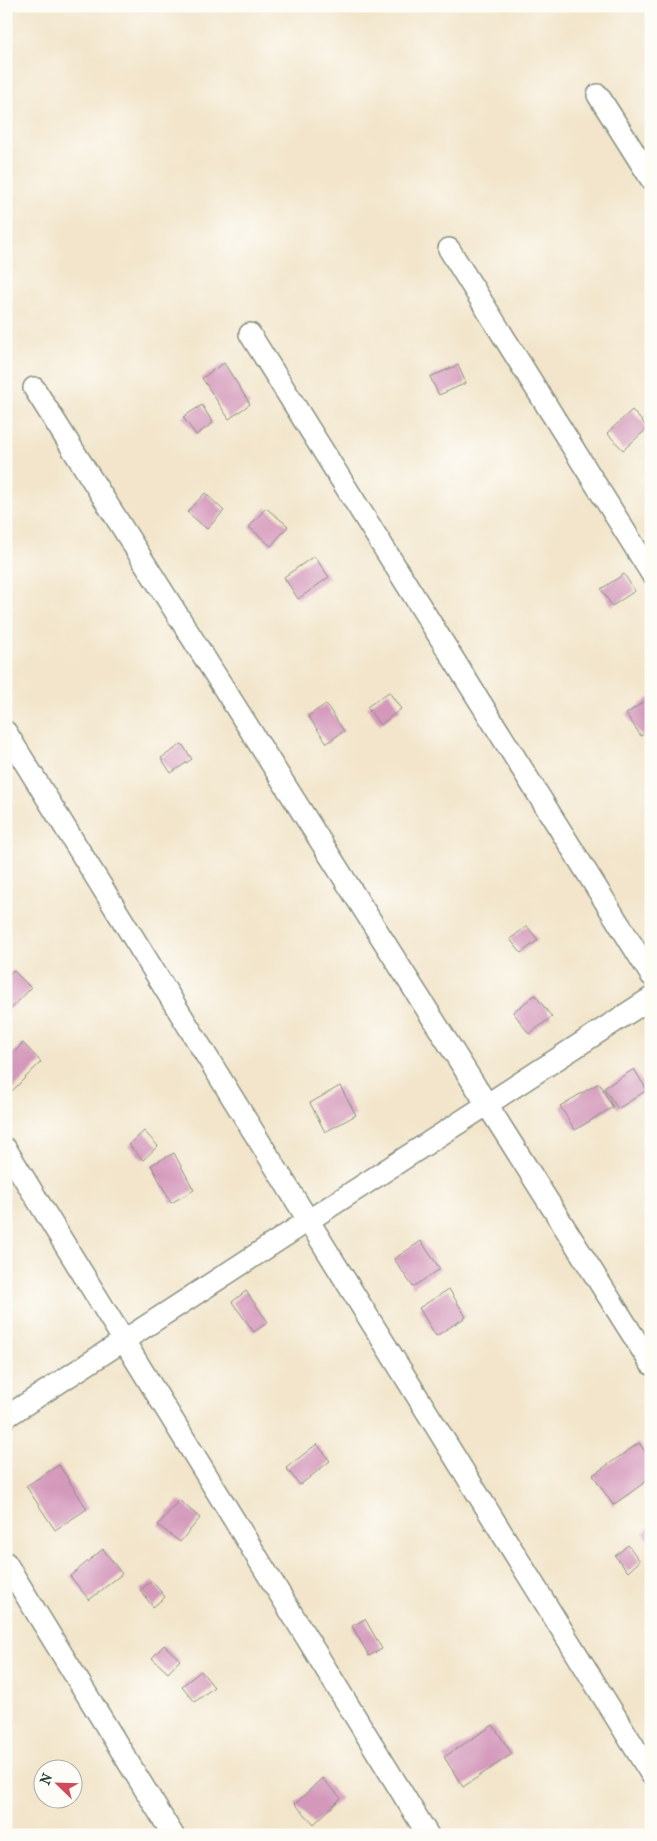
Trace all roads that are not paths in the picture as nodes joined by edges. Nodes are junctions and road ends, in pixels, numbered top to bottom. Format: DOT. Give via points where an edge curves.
graph roads {
  1 [pos="598,95"];
  2 [pos="651,179"];
  3 [pos="449,249"];
  4 [pos="250,334"];
  5 [pos="34,388"];
  6 [pos="651,573"];
  7 [pos="6,732"];
  8 [pos="651,975"];
  9 [pos="651,998"];
  10 [pos="487,1105"];
  11 [pos="6,1149"];
  12 [pos="308,1221"];
  13 [pos="124,1341"];
  14 [pos="651,1364"];
  15 [pos="6,1417"];
  16 [pos="6,1563"];
  17 [pos="651,1774"];
  18 [pos="173,1835"];
  19 [pos="428,1835"];
  1 -- 2 [label="street"];
  3 -- 6 [label="street"];
  4 -- 8 [label="street"];
  5 -- 10 [label="street"];
  7 -- 12 [label="street"];
  9 -- 10 [label="street"];
  10 -- 12 [label="street"];
  10 -- 14 [label="street"];
  11 -- 13 [label="street"];
  12 -- 13 [label="street"];
  12 -- 17 [label="street"];
  13 -- 15 [label="street"];
  13 -- 19 [label="street"];
  16 -- 18 [label="street"];
}
